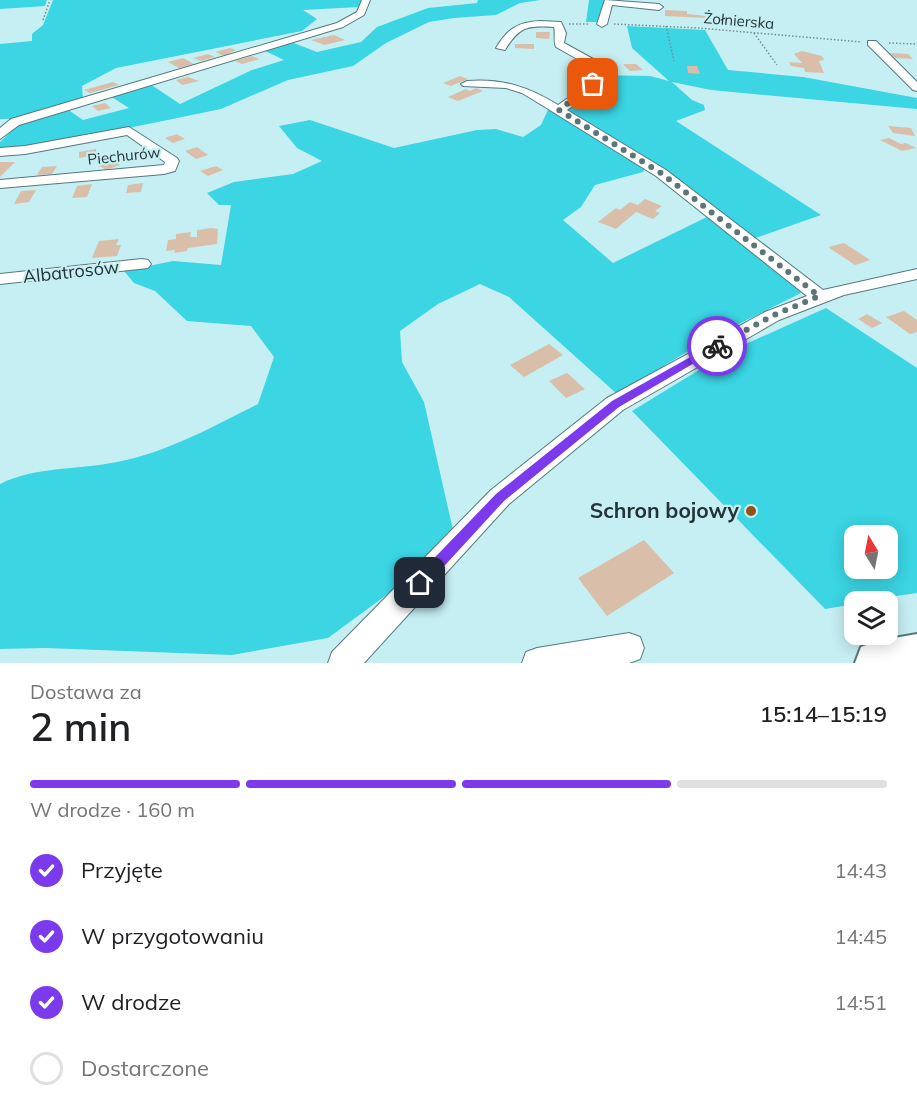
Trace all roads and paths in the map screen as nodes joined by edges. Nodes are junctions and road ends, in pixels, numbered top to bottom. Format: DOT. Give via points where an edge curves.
graph roads {
  1 [pos="50,0"];
  2 [pos="366,0"];
  3 [pos="609,1"];
  4 [pos="659,7"];
  5 [pos="43,21"];
  6 [pos="558,24"];
  7 [pos="602,24"];
  8 [pos="666,26"];
  9 [pos="753,32"];
  10 [pos="872,43"];
  11 [pos="917,44"];
  12 [pos="501,48"];
  13 [pos="674,61"];
  14 [pos="777,65"];
  15 [pos="467,84"];
  16 [pos="917,88"];
  17 [pos="558,106"];
  18 [pos="0,122"];
  19 [pos="15,122"];
  20 [pos="0,135"];
  21 [pos="0,152"];
  22 [pos="0,184"];
  23 [pos="142,264"];
  24 [pos="917,274"];
  25 [pos="0,279"];
  26 [pos="819,296"];
  27 [pos="629,648"];
  28 [pos="917,656"];
  29 [pos="343,663"];
  30 [pos="537,663"];
  31 [pos="876,663"];
  1 -- 5 [label="path"];
  2 -- 19 [label="street" via="358,16 332,27"];
  3 -- 4 [label="street"];
  3 -- 7 [label="street"];
  6 -- 7 [label="path, Żołnierska"];
  6 -- 12 [label="street" via="516,28 507,34"];
  6 -- 17 [label="street" via="560,45 591,62 597,77 582,94"];
  7 -- 8 [label="path, Żołnierska"];
  8 -- 9 [label="path, Żołnierska"];
  8 -- 13 [label="path"];
  9 -- 10 [label="path, Żołnierska"];
  9 -- 14 [label="path"];
  10 -- 11 [label="path, Żołnierska"];
  10 -- 16 [label="street"];
  15 -- 17 [label="street" via="507,86"];
  17 -- 26 [label="street" via="661,173"];
  18 -- 19 [label="street"];
  19 -- 20 [label="street"];
  21 -- 22 [label="street, Piechurów" via="129,131 172,161 170,168 164,170"];
  23 -- 25 [label="street, Albatrosów"];
  24 -- 26 [label="street"];
  26 -- 29 [label="street" via="762,321 615,404 500,497"];
  27 -- 30 [label="street"];
  28 -- 31 [label="highway"];
}
